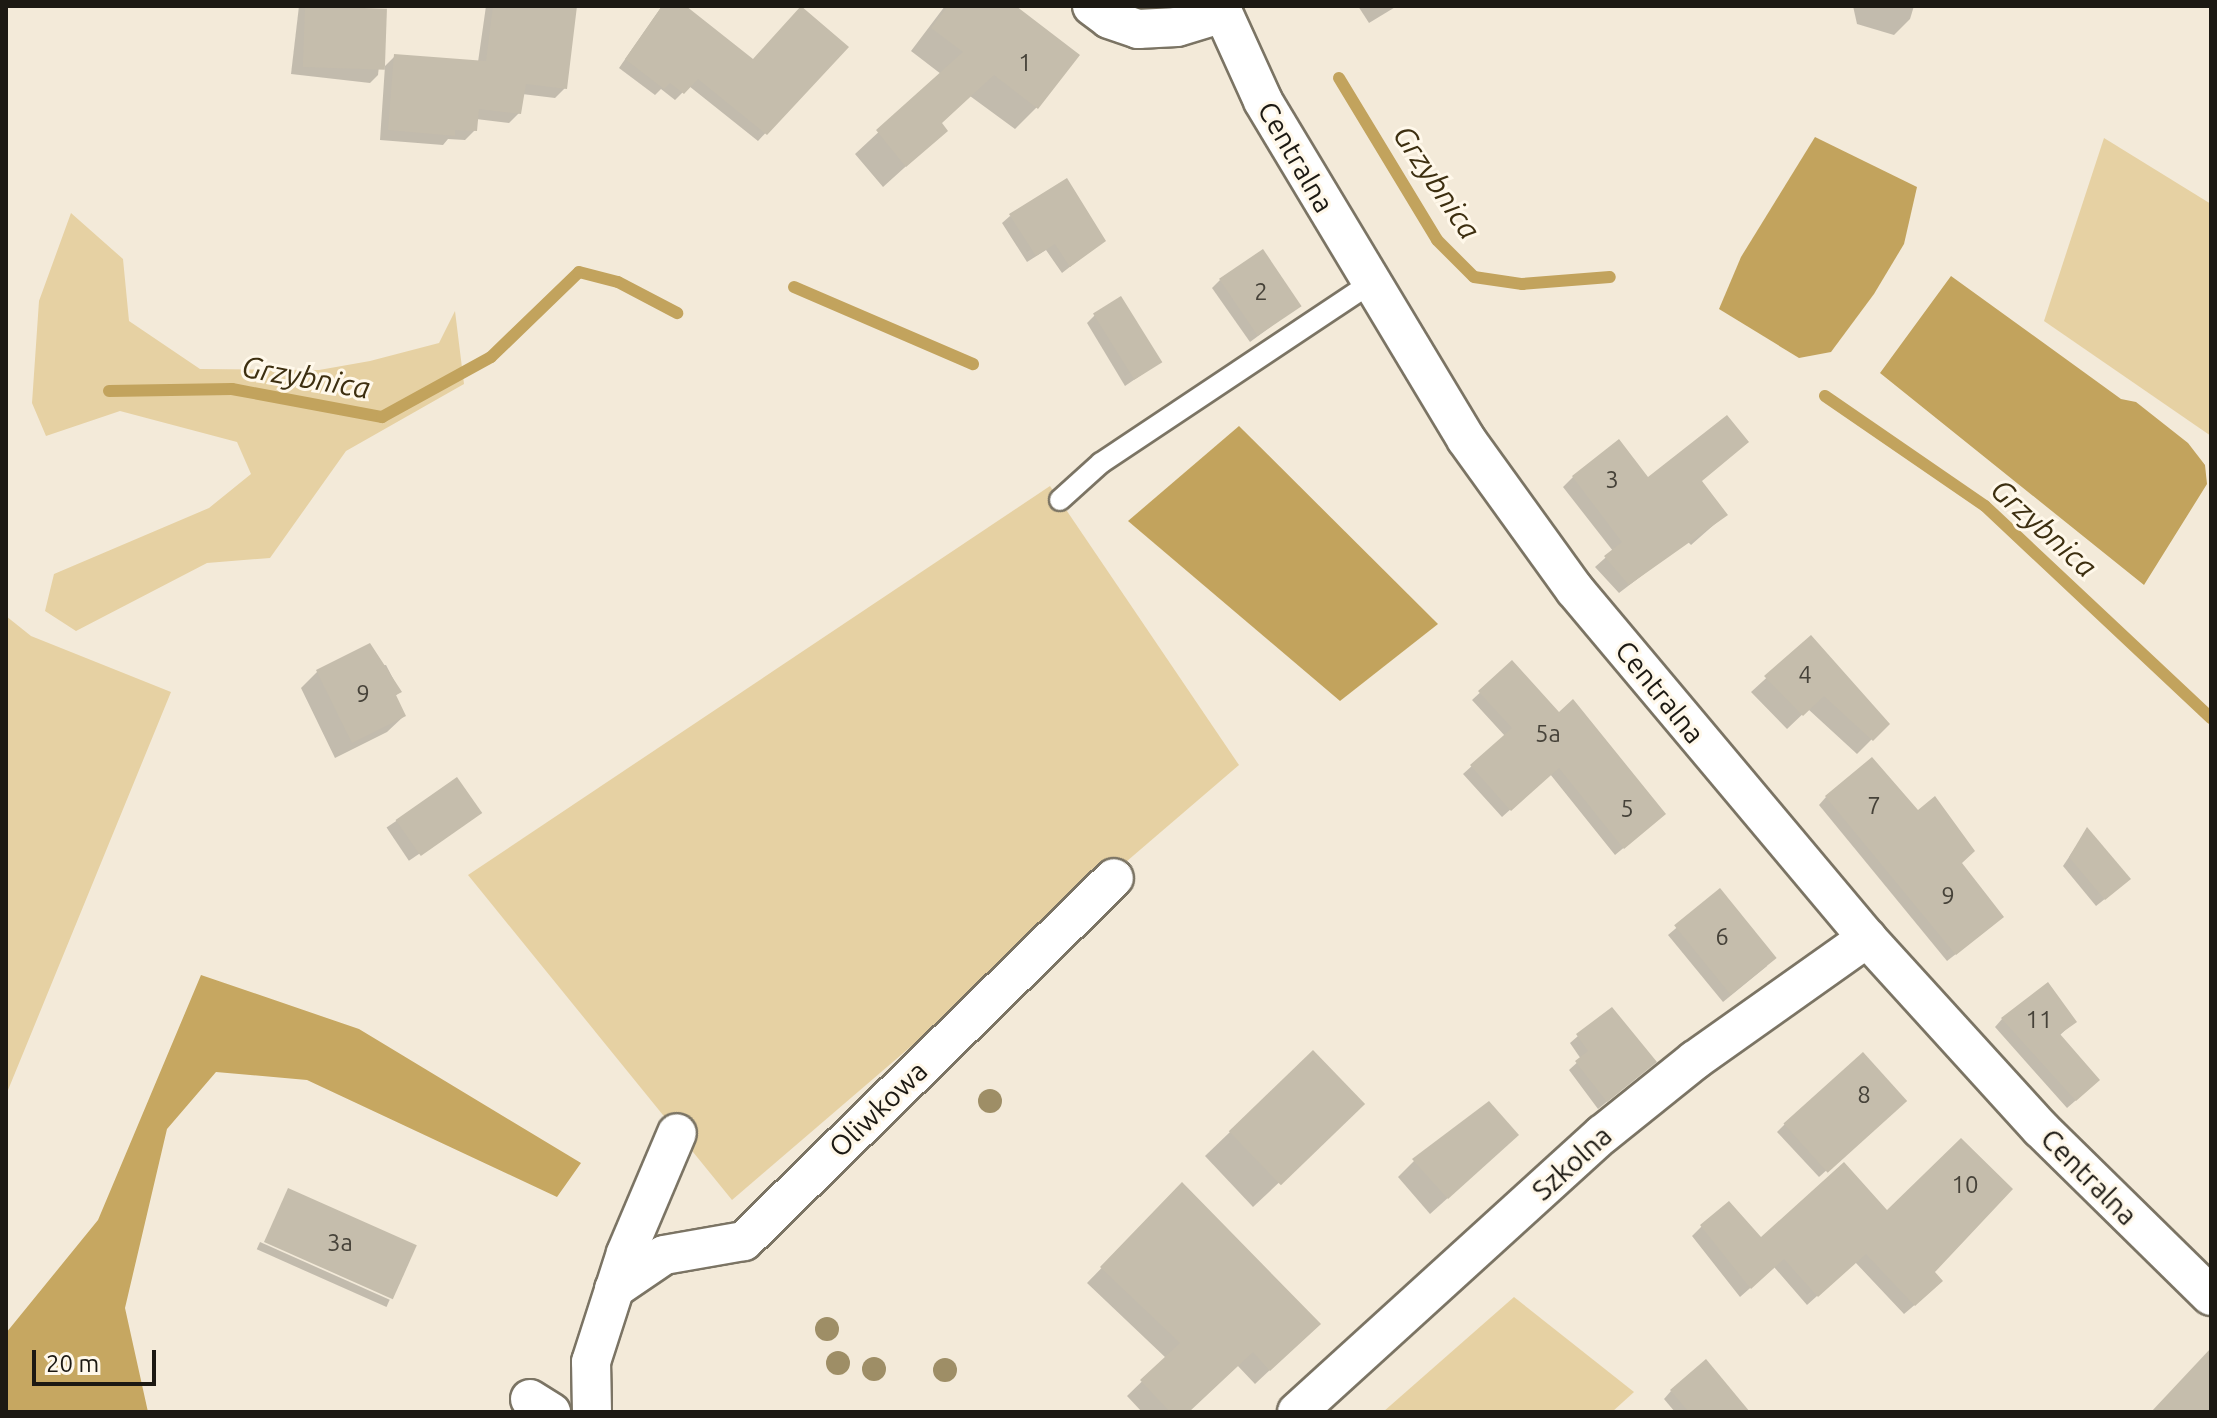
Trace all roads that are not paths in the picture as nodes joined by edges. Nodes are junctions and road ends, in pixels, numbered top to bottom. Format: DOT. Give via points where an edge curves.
graph roads {
  1 [pos="1092,6"];
  2 [pos="1221,10"];
  3 [pos="1371,283"];
  4 [pos="1060,500"];
  5 [pos="1114,878"];
  6 [pos="1867,938"];
  7 [pos="677,1133"];
  8 [pos="614,1289"];
  9 [pos="2211,1296"];
  10 [pos="592,1412"];
  11 [pos="1297,1412"];
  1 -- 2 [label="street" via="1109,19 1138,29 1177,27"];
  2 -- 3 [label="street, Centralna" via="1263,101"];
  3 -- 4 [label="lane" via="1101,463"];
  3 -- 6 [label="street, Centralna" via="1466,439 1575,590"];
  5 -- 8 [label="street, Oliwkowa" via="744,1241 664,1255"];
  6 -- 9 [label="street, Centralna" via="2041,1129"];
  6 -- 11 [label="street, Szkolna" via="1695,1060 1603,1134"];
  7 -- 8 [label="street"];
  8 -- 10 [label="street" via="591,1362"];
}
